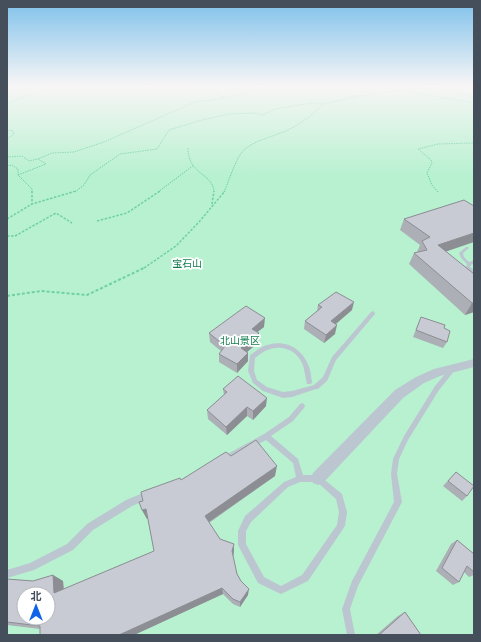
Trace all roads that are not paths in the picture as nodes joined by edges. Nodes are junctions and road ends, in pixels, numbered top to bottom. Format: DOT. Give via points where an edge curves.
graph roads {
  1 [pos="467,248"];
  2 [pos="474,261"];
  3 [pos="469,264"];
  4 [pos="474,273"];
  5 [pos="373,313"];
  6 [pos="474,364"];
  7 [pos="453,369"];
  8 [pos="309,382"];
  9 [pos="302,406"];
  10 [pos="266,436"];
  11 [pos="217,462"];
  12 [pos="318,478"];
  13 [pos="300,479"];
  14 [pos="156,492"];
  15 [pos="7,574"];
  16 [pos="351,635"];
  1 -- 3 [label="lane" via="461,253"];
  2 -- 3 [label="lane"];
  3 -- 4 [label="lane" via="468,267"];
  5 -- 8 [label="lane" via="334,359 325,379 316,387 283,395 265,389 255,381 251,371 252,357 261,349 287,345 296,350 304,360 309,372"];
  6 -- 7 [label="street"];
  7 -- 12 [label="street" via="420,380 399,394"];
  7 -- 16 [label="lane" via="437,388 396,459 394,474 398,502 355,584 346,609"];
  9 -- 10 [label="lane" via="291,418"];
  10 -- 11 [label="lane"];
  10 -- 13 [label="lane" via="296,461"];
  12 -- 13 [label="lane"];
  12 -- 13 [label="lane" via="339,497 343,512 341,526 305,578 281,590 260,580 242,545 242,531 248,519 286,484"];
  14 -- 15 [label="lane" via="130,503 90,527 70,547 31,567"];
}
